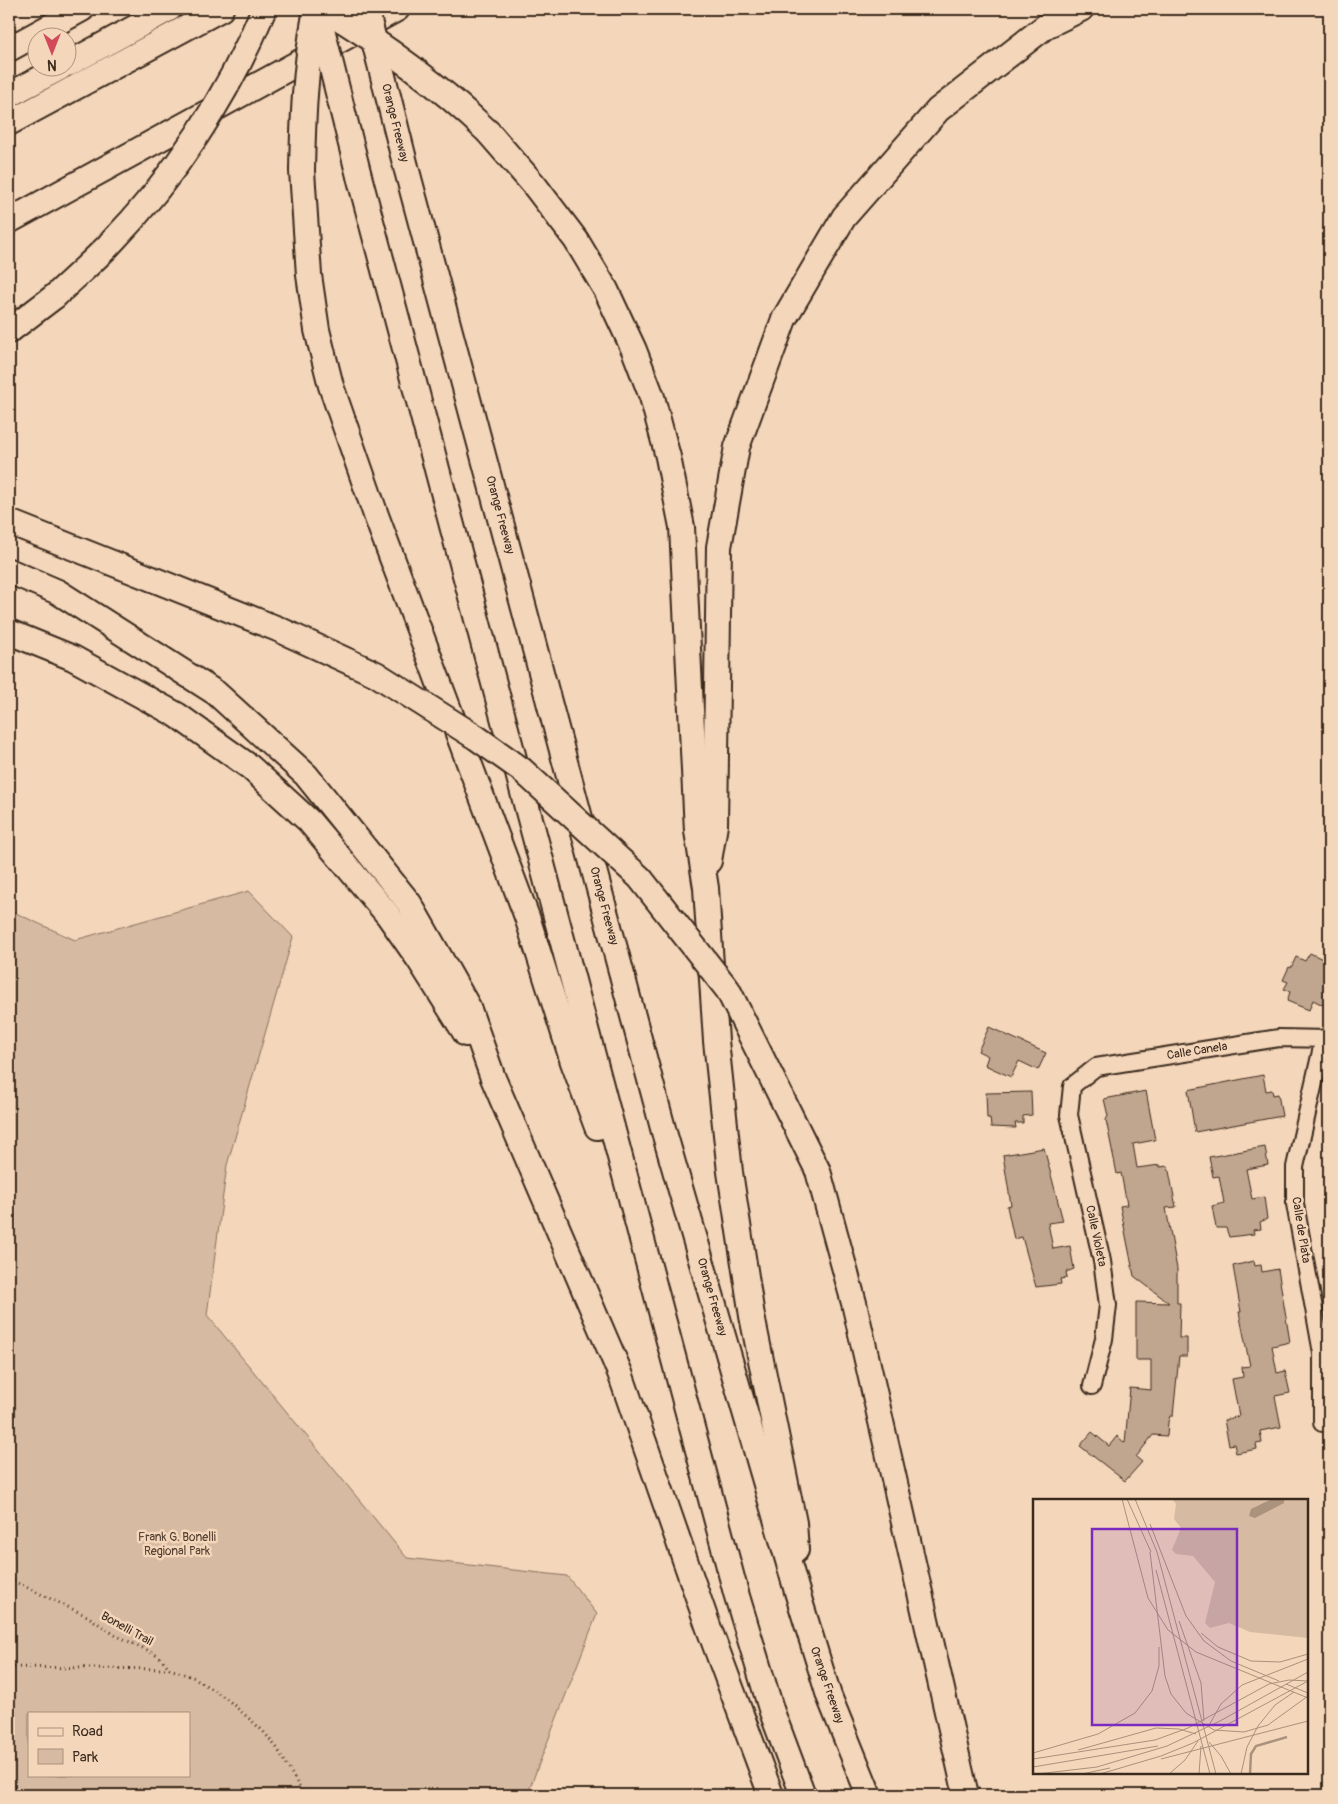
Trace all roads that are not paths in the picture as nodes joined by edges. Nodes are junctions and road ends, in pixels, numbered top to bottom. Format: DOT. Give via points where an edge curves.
graph roads {
  1 [pos="82,9"];
  2 [pos="170,9"];
  3 [pos="221,9"];
  4 [pos="264,9"];
  5 [pos="317,9"];
  6 [pos="324,9"];
  7 [pos="366,9"];
  8 [pos="397,9"];
  9 [pos="1081,9"];
  10 [pos="9,49"];
  11 [pos="78,59"];
  12 [pos="41,78"];
  13 [pos="9,95"];
  14 [pos="9,123"];
  15 [pos="9,221"];
  16 [pos="9,331"];
  17 [pos="9,522"];
  18 [pos="9,571"];
  19 [pos="9,632"];
  20 [pos="706,888"];
  21 [pos="1326,1039"];
  22 [pos="493,1078"];
  23 [pos="1072,1086"];
  24 [pos="650,1274"];
  25 [pos="1092,1386"];
  26 [pos="1322,1423"];
  27 [pos="798,1595"];
  28 [pos="771,1795"];
  29 [pos="803,1795"];
  30 [pos="869,1795"];
  31 [pos="966,1795"];
  1 -- 10 [label="highway"];
  2 -- 11 [label="highway"];
  3 -- 14 [label="highway"];
  4 -- 16 [label="highway, bridge" via="236,68 194,140 153,194 108,246 55,296"];
  5 -- 24 [label="highway, bridge"];
  5 -- 24 [label="highway, bridge" via="309,49 302,171 308,275 331,386 527,917 573,1062"];
  6 -- 20 [label="highway, bridge" via="362,31 414,69 488,132 576,240 606,290 634,350 652,398 682,527 697,831"];
  7 -- 27 [label="highway, Orange Freeway, bridge" via="664,1132"];
  8 -- 15 [label="highway"];
  9 -- 20 [label="highway" via="1046,26 938,110 844,217 784,319 738,447 719,547 715,825"];
  12 -- 13 [label="highway"];
  17 -- 31 [label="highway, bridge" via="278,629 376,674 477,738 522,770 640,878 728,990 818,1171 854,1303"];
  18 -- 22 [label="highway" via="58,592 216,692 306,775 409,902 468,1007"];
  19 -- 22 [label="highway" via="72,658 177,715 250,767 308,821 388,915"];
  20 -- 27 [label="highway" via="716,1041 730,1172 752,1316 794,1524"];
  21 -- 23 [label="street, Calle Canela" via="1279,1038 1096,1067"];
  21 -- 26 [label="street, Calle de Plata" via="1295,1167 1295,1204 1322,1353"];
  22 -- 28 [label="highway" via="620,1373"];
  23 -- 25 [label="street, Calle Violeta" via="1068,1115 1102,1261 1108,1305 1104,1339"];
  24 -- 29 [label="highway" via="736,1593 772,1712"];
  27 -- 30 [label="highway, Orange Freeway" via="830,1696"];
}
